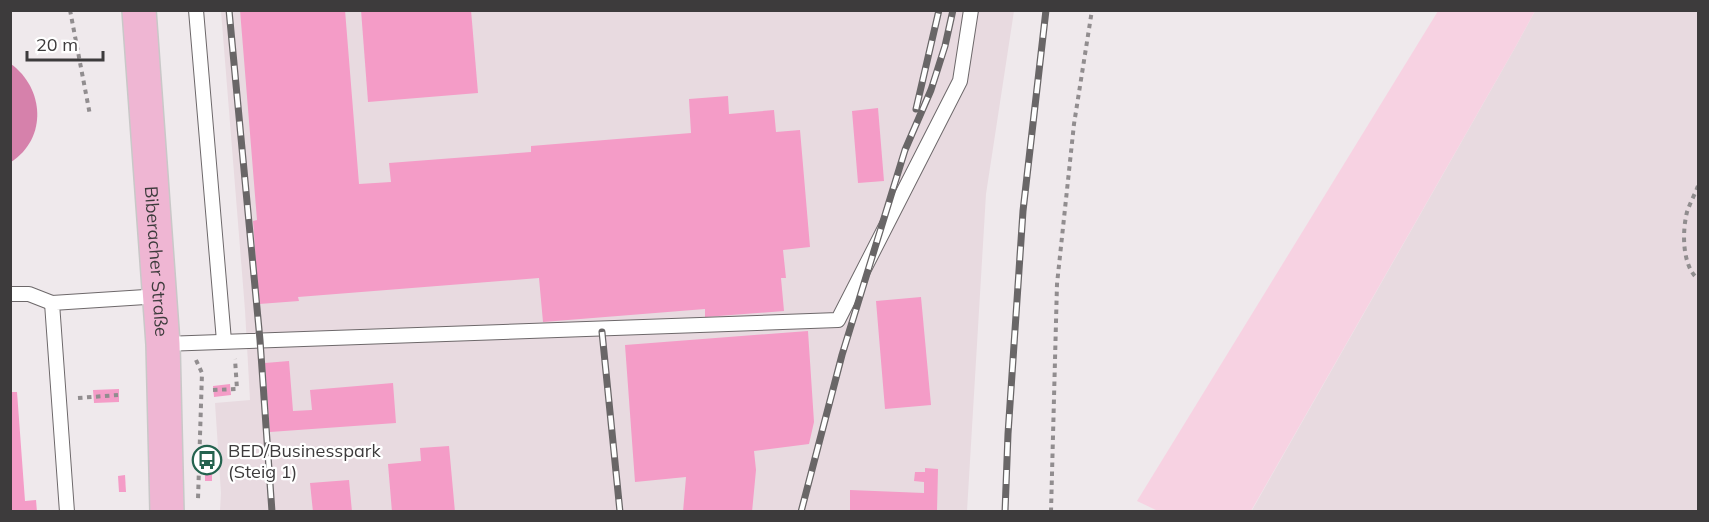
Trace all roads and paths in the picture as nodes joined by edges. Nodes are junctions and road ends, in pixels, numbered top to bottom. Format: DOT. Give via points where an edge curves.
graph roads {
  1 [pos="70,10"];
  2 [pos="139,10"];
  3 [pos="196,10"];
  4 [pos="971,10"];
  5 [pos="1092,10"];
  6 [pos="90,116"];
  7 [pos="1698,186"];
  8 [pos="1698,279"];
  9 [pos="10,294"];
  10 [pos="161,296"];
  11 [pos="52,303"];
  12 [pos="229,341"];
  13 [pos="164,344"];
  14 [pos="213,390"];
  15 [pos="118,395"];
  16 [pos="95,397"];
  17 [pos="67,512"];
  18 [pos="167,512"];
  19 [pos="1051,512"];
  1 -- 6 [label="path"];
  2 -- 10 [label="main road, Biberacher Straße"];
  3 -- 12 [label="lane"];
  4 -- 12 [label="lane" via="960,81 838,320"];
  5 -- 19 [label="path" via="1074,124 1057,284"];
  7 -- 8 [label="path" via="1687,212 1684,250"];
  9 -- 11 [label="lane" via="29,294"];
  10 -- 11 [label="lane"];
  10 -- 13 [label="main road, Biberacher Straße"];
  11 -- 17 [label="lane"];
  12 -- 13 [label="lane"];
  12 -- 14 [label="path" via="237,389"];
  13 -- 18 [label="main road, Biberacher Straße"];
  15 -- 16 [label="path"];
}
